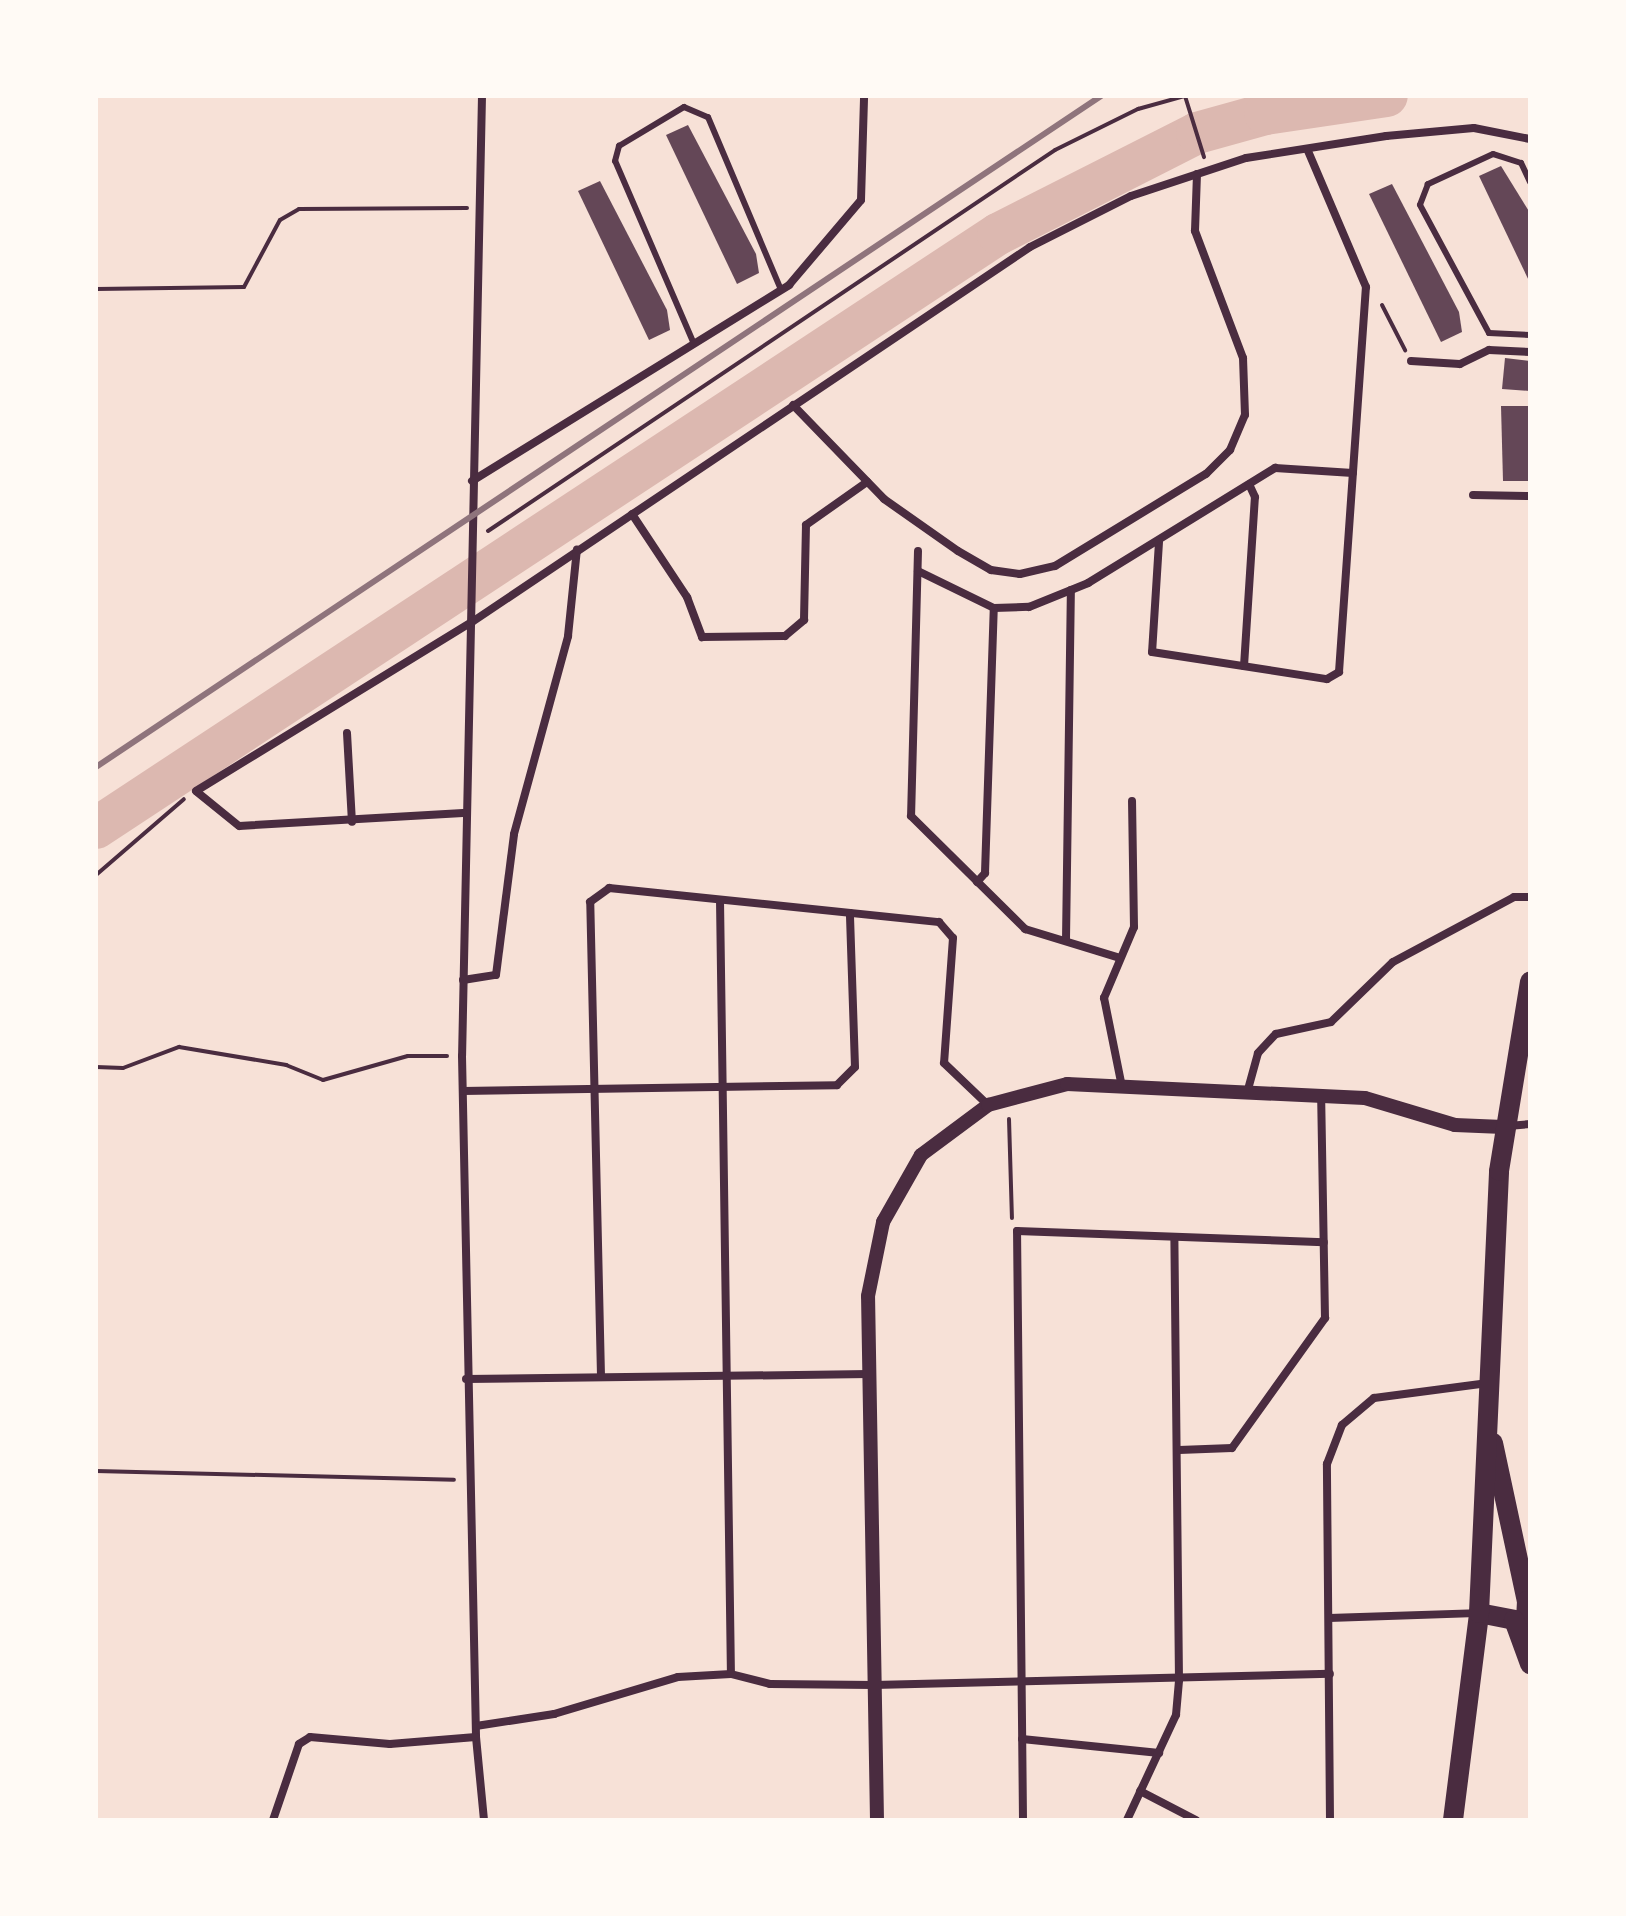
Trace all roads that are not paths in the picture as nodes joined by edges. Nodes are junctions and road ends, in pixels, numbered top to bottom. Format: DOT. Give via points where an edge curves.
graph roads {
  1 [pos="482,96"];
  2 [pos="864,96"];
  3 [pos="1530,139"];
  4 [pos="1307,149"];
  5 [pos="1197,174"];
  6 [pos="1530,182"];
  7 [pos="781,290"];
  8 [pos="1530,335"];
  9 [pos="695,345"];
  10 [pos="1530,352"];
  11 [pos="1411,361"];
  12 [pos="793,405"];
  13 [pos="1353,473"];
  14 [pos="472,481"];
  15 [pos="867,482"];
  16 [pos="1249,484"];
  17 [pos="1473,495"];
  18 [pos="1530,496"];
  19 [pos="632,514"];
  20 [pos="1159,542"];
  21 [pos="577,549"];
  22 [pos="918,551"];
  23 [pos="918,571"];
  24 [pos="1071,590"];
  25 [pos="994,608"];
  26 [pos="472,622"];
  27 [pos="1244,666"];
  28 [pos="347,733"];
  29 [pos="1132,801"];
  30 [pos="463,813"];
  31 [pos="352,822"];
  32 [pos="977,882"];
  33 [pos="1530,897"];
  34 [pos="720,900"];
  35 [pos="850,913"];
  36 [pos="1066,940"];
  37 [pos="1120,958"];
  38 [pos="463,980"];
  39 [pos="1530,982"];
  40 [pos="594,1087"];
  41 [pos="723,1087"];
  42 [pos="1122,1087"];
  43 [pos="463,1091"];
  44 [pos="1247,1093"];
  45 [pos="1321,1096"];
  46 [pos="988,1105"];
  47 [pos="1530,1124"];
  48 [pos="1503,1127"];
  49 [pos="1174,1237"];
  50 [pos="1324,1242"];
  51 [pos="869,1374"];
  52 [pos="728,1375"];
  53 [pos="601,1376"];
  54 [pos="466,1379"];
  55 [pos="1489,1383"];
  56 [pos="1486,1411"];
  57 [pos="1179,1450"];
  58 [pos="1479,1613"];
  59 [pos="1329,1618"];
  60 [pos="1525,1637"];
  61 [pos="1530,1664"];
  62 [pos="731,1674"];
  63 [pos="1330,1674"];
  64 [pos="1179,1680"];
  65 [pos="1022,1682"];
  66 [pos="874,1685"];
  67 [pos="476,1726"];
  68 [pos="476,1737"];
  69 [pos="1022,1739"];
  70 [pos="1159,1753"];
  71 [pos="1140,1791"];
  72 [pos="273,1820"];
  73 [pos="484,1820"];
  74 [pos="877,1820"];
  75 [pos="1023,1820"];
  76 [pos="1127,1820"];
  77 [pos="1196,1820"];
  78 [pos="1330,1820"];
  79 [pos="1453,1820"];
  1 -- 14 [label="street"];
  2 -- 7 [label="street" via="861,200"];
  3 -- 4 [label="street" via="1474,128"];
  4 -- 5 [label="street"];
  4 -- 13 [label="street" via="1366,291"];
  5 -- 12 [label="street" via="1131,196 1030,247"];
  5 -- 15 [label="street" via="1195,231 1243,358 1245,415 1230,450 1206,474 1055,566 1020,574 991,570 958,551"];
  6 -- 8 [label="lane" via="1521,163 1493,154 1428,184 1420,205 1489,333"];
  7 -- 9 [label="street"];
  7 -- 9 [label="lane" via="708,117 684,107 619,146 615,161"];
  9 -- 14 [label="street"];
  10 -- 11 [label="street" via="1489,350 1460,364"];
  12 -- 15 [label="street"];
  12 -- 19 [label="street"];
  13 -- 16 [label="street" via="1275,468"];
  13 -- 27 [label="street" via="1339,672 1327,679"];
  14 -- 26 [label="street"];
  15 -- 19 [label="street" via="806,525 804,620 785,636 702,637 687,597"];
  16 -- 20 [label="street"];
  16 -- 27 [label="street" via="1255,497"];
  17 -- 18 [label="street"];
  19 -- 21 [label="street"];
  20 -- 24 [label="street"];
  20 -- 27 [label="street" via="1152,652"];
  21 -- 26 [label="street"];
  21 -- 38 [label="street" via="568,636 514,834 496,975"];
  22 -- 23 [label="street"];
  23 -- 25 [label="street"];
  23 -- 32 [label="street" via="911,816"];
  24 -- 25 [label="street" via="1029,607"];
  24 -- 36 [label="street"];
  25 -- 32 [label="street" via="985,873"];
  26 -- 30 [label="street"];
  26 -- 31 [label="street" via="196,791 239,826"];
  28 -- 31 [label="street"];
  29 -- 37 [label="street" via="1134,927"];
  30 -- 31 [label="street"];
  30 -- 38 [label="street"];
  32 -- 36 [label="street" via="1025,929"];
  33 -- 44 [label="street" via="1514,897 1393,962 1331,1022 1276,1034 1258,1053"];
  34 -- 35 [label="street"];
  34 -- 40 [label="street" via="609,888 590,902"];
  34 -- 41 [label="street"];
  35 -- 41 [label="street" via="855,1067 837,1085"];
  35 -- 46 [label="street" via="939,922 953,938 944,1063"];
  36 -- 37 [label="street"];
  37 -- 42 [label="street" via="1104,998"];
  38 -- 43 [label="street"];
  39 -- 48 [label="main road"];
  40 -- 41 [label="street"];
  40 -- 43 [label="street"];
  40 -- 53 [label="street"];
  41 -- 52 [label="street"];
  42 -- 44 [label="street"];
  42 -- 46 [label="street" via="1067,1084"];
  43 -- 54 [label="street"];
  44 -- 45 [label="street"];
  45 -- 48 [label="street" via="1365,1098 1455,1125"];
  45 -- 50 [label="street"];
  46 -- 51 [label="street" via="921,1155 883,1222 868,1296"];
  47 -- 48 [label="street"];
  48 -- 55 [label="main road"];
  49 -- 50 [label="street"];
  49 -- 57 [label="street"];
  49 -- 65 [label="street" via="1017,1231"];
  50 -- 57 [label="street" via="1325,1318 1232,1448"];
  51 -- 52 [label="street"];
  51 -- 66 [label="street"];
  52 -- 53 [label="street"];
  52 -- 62 [label="street"];
  53 -- 54 [label="street"];
  54 -- 67 [label="street" via="473,1481"];
  55 -- 56 [label="main road"];
  55 -- 59 [label="street" via="1374,1398 1342,1425 1327,1464"];
  56 -- 58 [label="main road"];
  56 -- 60 [label="main road" via="1527,1601"];
  57 -- 64 [label="street"];
  58 -- 59 [label="street"];
  58 -- 60 [label="main road" via="1514,1620"];
  58 -- 79 [label="main road"];
  59 -- 63 [label="street"];
  60 -- 61 [label="main road"];
  62 -- 66 [label="street" via="770,1684"];
  62 -- 67 [label="street" via="678,1677 554,1714"];
  63 -- 64 [label="street"];
  63 -- 78 [label="street"];
  64 -- 65 [label="street"];
  64 -- 70 [label="street" via="1176,1715"];
  65 -- 66 [label="street"];
  65 -- 69 [label="street"];
  66 -- 74 [label="street"];
  67 -- 68 [label="street"];
  68 -- 72 [label="street" via="390,1744 310,1737 299,1744"];
  68 -- 73 [label="street"];
  69 -- 70 [label="street"];
  69 -- 75 [label="street"];
  70 -- 71 [label="street"];
  71 -- 76 [label="street"];
  71 -- 77 [label="street"];
}
